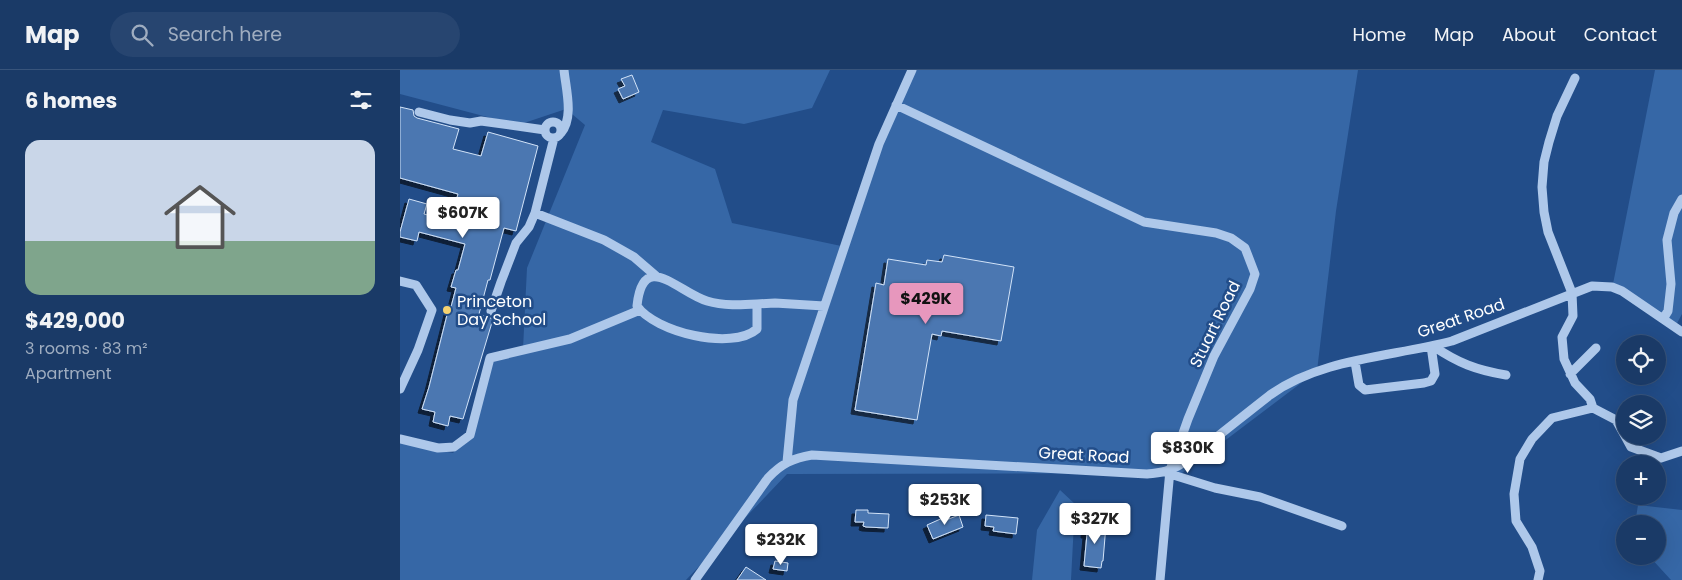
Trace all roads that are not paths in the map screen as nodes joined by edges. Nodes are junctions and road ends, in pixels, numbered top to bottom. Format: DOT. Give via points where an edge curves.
graph roads {
  1 [pos="564,70"];
  2 [pos="912,70"];
  3 [pos="1575,78"];
  4 [pos="896,105"];
  5 [pos="419,112"];
  6 [pos="545,130"];
  7 [pos="557,136"];
  8 [pos="1682,199"];
  9 [pos="535,213"];
  10 [pos="656,276"];
  11 [pos="400,281"];
  12 [pos="1572,293"];
  13 [pos="758,304"];
  14 [pos="824,306"];
  15 [pos="640,310"];
  16 [pos="491,311"];
  17 [pos="1664,319"];
  18 [pos="1682,332"];
  19 [pos="1432,346"];
  20 [pos="1596,348"];
  21 [pos="1355,362"];
  22 [pos="1570,374"];
  23 [pos="1506,375"];
  24 [pos="401,382"];
  25 [pos="1593,408"];
  26 [pos="1616,420"];
  27 [pos="400,440"];
  28 [pos="1630,445"];
  29 [pos="1682,451"];
  30 [pos="787,462"];
  31 [pos="1170,472"];
  32 [pos="1342,526"];
  33 [pos="695,580"];
  34 [pos="1160,580"];
  35 [pos="1538,580"];
  1 -- 7 [label="street" via="568,110 566,126"];
  2 -- 4 [label="street"];
  3 -- 12 [label="street" via="1549,142 1542,187 1548,232"];
  4 -- 14 [label="street" via="879,144"];
  4 -- 31 [label="street, Stuart Road" via="1144,222 1216,233 1245,248 1255,274 1250,289 1214,356"];
  5 -- 6 [label="street" via="470,123 481,121"];
  6 -- 7 [label="street" via="547,135"];
  6 -- 7 [label="street" via="549,123 554,122 560,126"];
  7 -- 9 [label="street"];
  8 -- 17 [label="street" via="1674,213 1667,240 1670,284 1668,311"];
  9 -- 10 [label="street" via="604,240 634,257"];
  9 -- 16 [label="street" via="516,243"];
  10 -- 13 [label="street" via="706,301"];
  10 -- 15 [label="street" via="642,284 637,306"];
  11 -- 24 [label="street" via="416,286 432,310 418,350"];
  12 -- 17 [label="street, Great Road" via="1592,286 1612,288 1622,291"];
  12 -- 19 [label="street, Great Road"];
  12 -- 22 [label="street" via="1573,316 1562,337 1564,359"];
  13 -- 14 [label="street"];
  13 -- 15 [label="street" via="756,329 741,338 702,337 675,331 648,318"];
  14 -- 30 [label="street" via="793,400"];
  15 -- 27 [label="street" via="570,339 490,358 470,435 454,447 438,448"];
  17 -- 18 [label="street, Great Road"];
  19 -- 21 [label="street, Great Road"];
  19 -- 21 [label="street" via="1434,374 1431,381 1424,383 1365,390 1359,385"];
  19 -- 23 [label="street" via="1465,366"];
  20 -- 22 [label="street"];
  21 -- 31 [label="street, Great Road" via="1324,368 1288,383"];
  22 -- 25 [label="street" via="1590,399"];
  25 -- 26 [label="street"];
  25 -- 35 [label="street" via="1552,418 1532,439 1520,459 1514,494 1516,521 1532,547 1540,571"];
  28 -- 29 [label="street" via="1660,458"];
  30 -- 31 [label="street, Great Road" via="812,455 1147,474"];
  30 -- 33 [label="street, Great Road" via="768,478"];
  31 -- 32 [label="street" via="1215,488 1260,497"];
  31 -- 34 [label="street, Stuart Road"];
}
